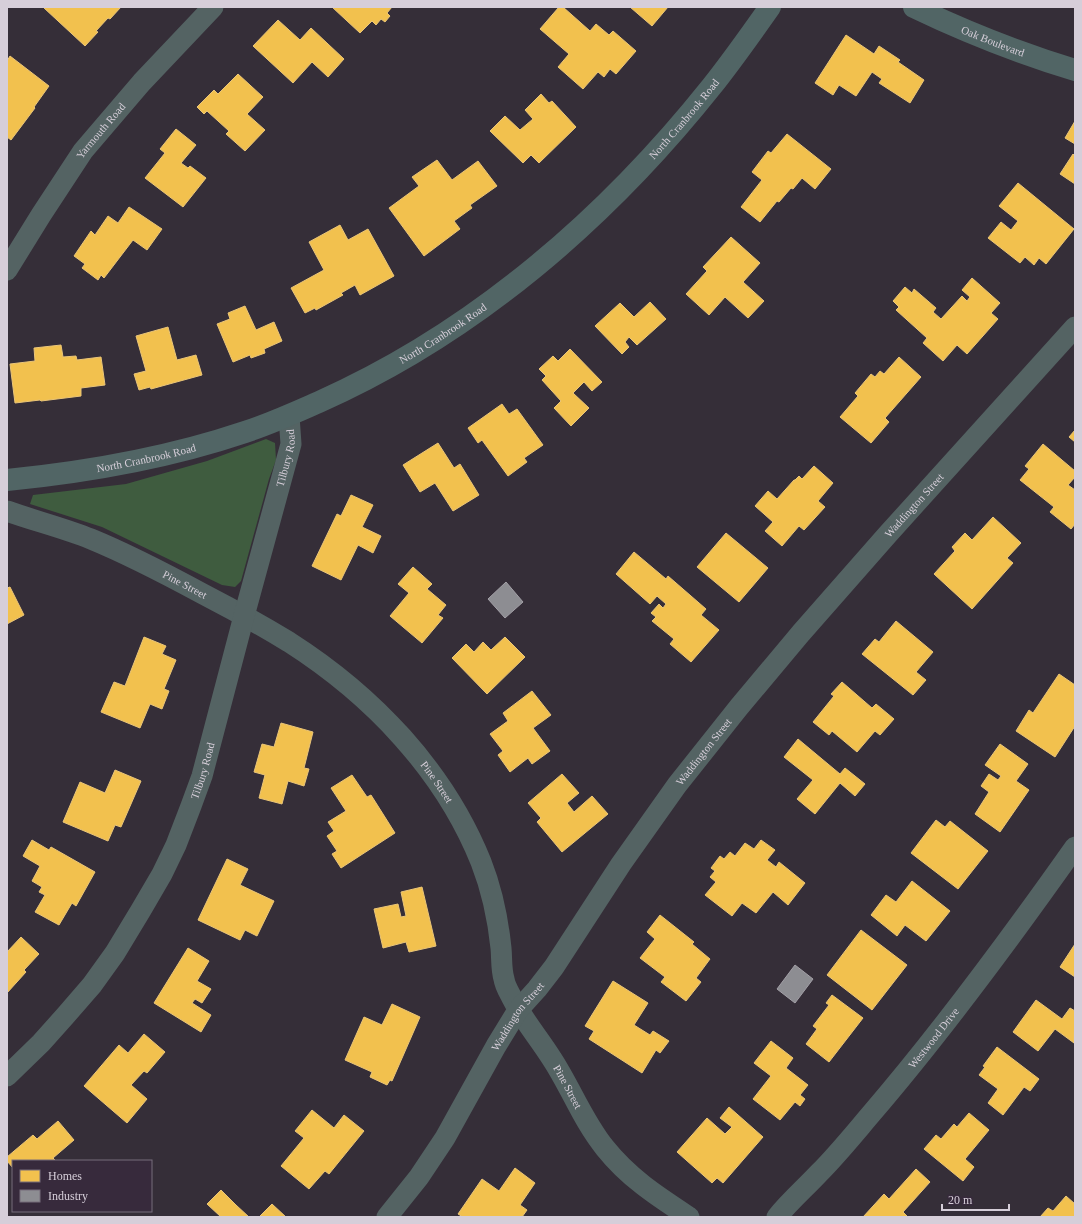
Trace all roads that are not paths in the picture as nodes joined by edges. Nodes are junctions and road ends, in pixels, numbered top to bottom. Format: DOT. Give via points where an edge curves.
graph roads {
  1 [pos="213,7"];
  2 [pos="770,7"];
  3 [pos="914,7"];
  4 [pos="1075,70"];
  5 [pos="7,270"];
  6 [pos="1075,327"];
  7 [pos="289,416"];
  8 [pos="7,480"];
  9 [pos="7,511"];
  10 [pos="244,616"];
  11 [pos="1075,847"];
  12 [pos="518,1010"];
  13 [pos="7,1076"];
  14 [pos="388,1217"];
  15 [pos="689,1217"];
  16 [pos="778,1217"];
  1 -- 5 [label="street, Yarmouth Road" via="142,82 83,151"];
  2 -- 7 [label="street, North Cranbrook Road" via="712,86 659,148 628,182 569,238 466,320 384,371"];
  3 -- 4 [label="street, Oak Boulevard" via="1002,46"];
  6 -- 12 [label="street, Waddington Street" via="888,534 739,707 677,785 621,864 554,967"];
  7 -- 8 [label="street, North Cranbrook Road" via="179,452 73,473"];
  7 -- 10 [label="street, Tilbury Road" via="291,444"];
  9 -- 10 [label="street, Pine Street" via="89,538 133,557"];
  10 -- 12 [label="street, Pine Street" via="289,643 345,683 387,721 426,765 466,830 481,862 497,920 503,978"];
  10 -- 13 [label="street, Tilbury Road" via="202,776 176,845 162,874 115,954 92,985 51,1032"];
  11 -- 16 [label="street, Westwood Drive" via="970,993 920,1056"];
  12 -- 14 [label="street, Waddington Street" via="445,1138 419,1178"];
  12 -- 15 [label="street, Pine Street" via="552,1059 603,1146 634,1179"];
}
